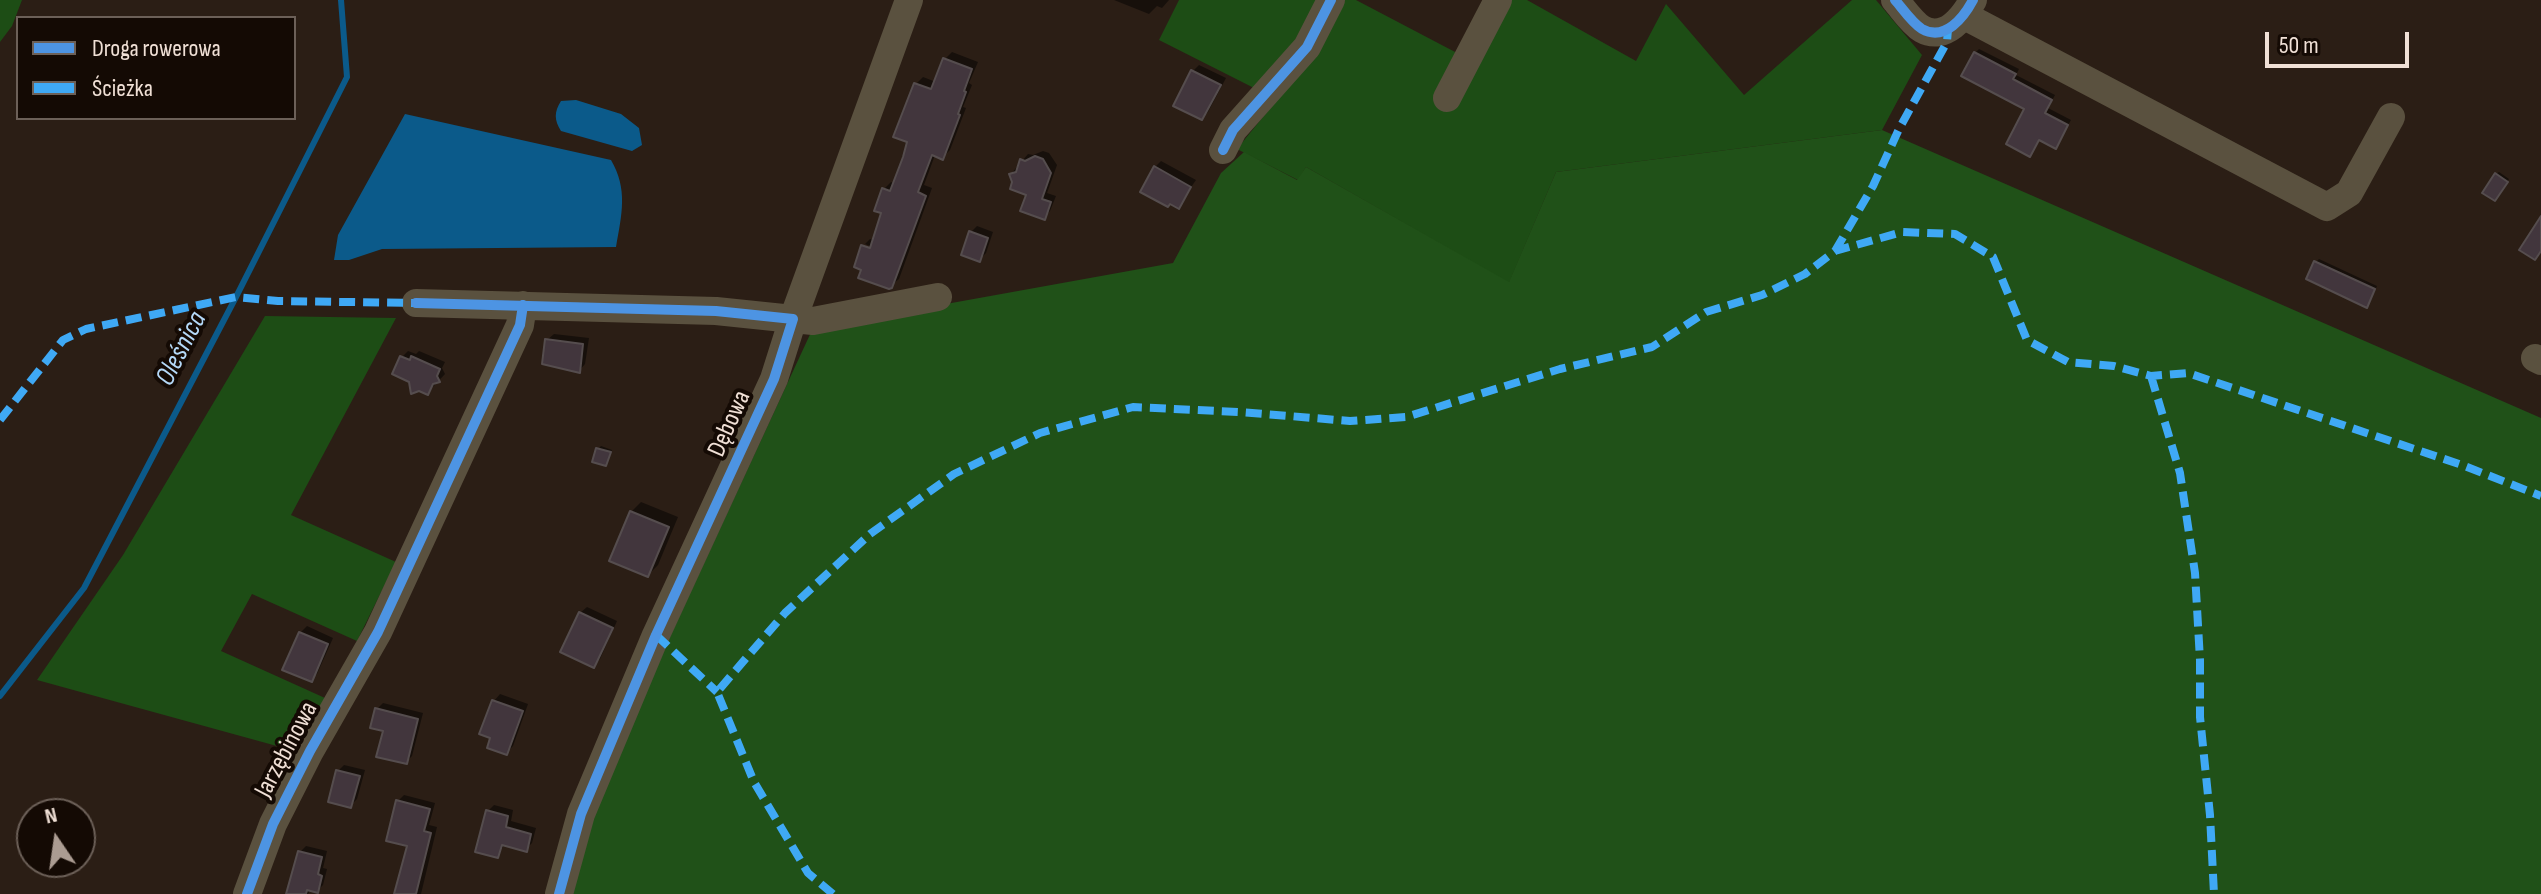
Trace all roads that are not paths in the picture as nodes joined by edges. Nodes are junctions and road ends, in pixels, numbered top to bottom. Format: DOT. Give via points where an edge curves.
graph roads {
  1 [pos="909,0"];
  2 [pos="1331,0"];
  3 [pos="1498,0"];
  4 [pos="1895,0"];
  5 [pos="1969,8"];
  6 [pos="1447,98"];
  7 [pos="2391,117"];
  8 [pos="1223,150"];
  9 [pos="938,297"];
  10 [pos="416,303"];
  11 [pos="523,305"];
  12 [pos="793,319"];
  13 [pos="247,894"];
  14 [pos="559,894"];
  1 -- 12 [label="street, Dębowa"];
  2 -- 8 [label="street" via="1307,47 1233,130"];
  3 -- 6 [label="street"];
  4 -- 5 [label="street" via="1927,31 1948,29"];
  5 -- 7 [label="street" via="2327,207 2349,193"];
  9 -- 12 [label="street" via="813,321"];
  10 -- 11 [label="street"];
  11 -- 12 [label="street" via="716,311"];
  11 -- 13 [label="street, Jarzębinowa" via="520,325 378,632 279,811"];
  12 -- 14 [label="street, Dębowa" via="774,379 656,635 581,814"];
}
